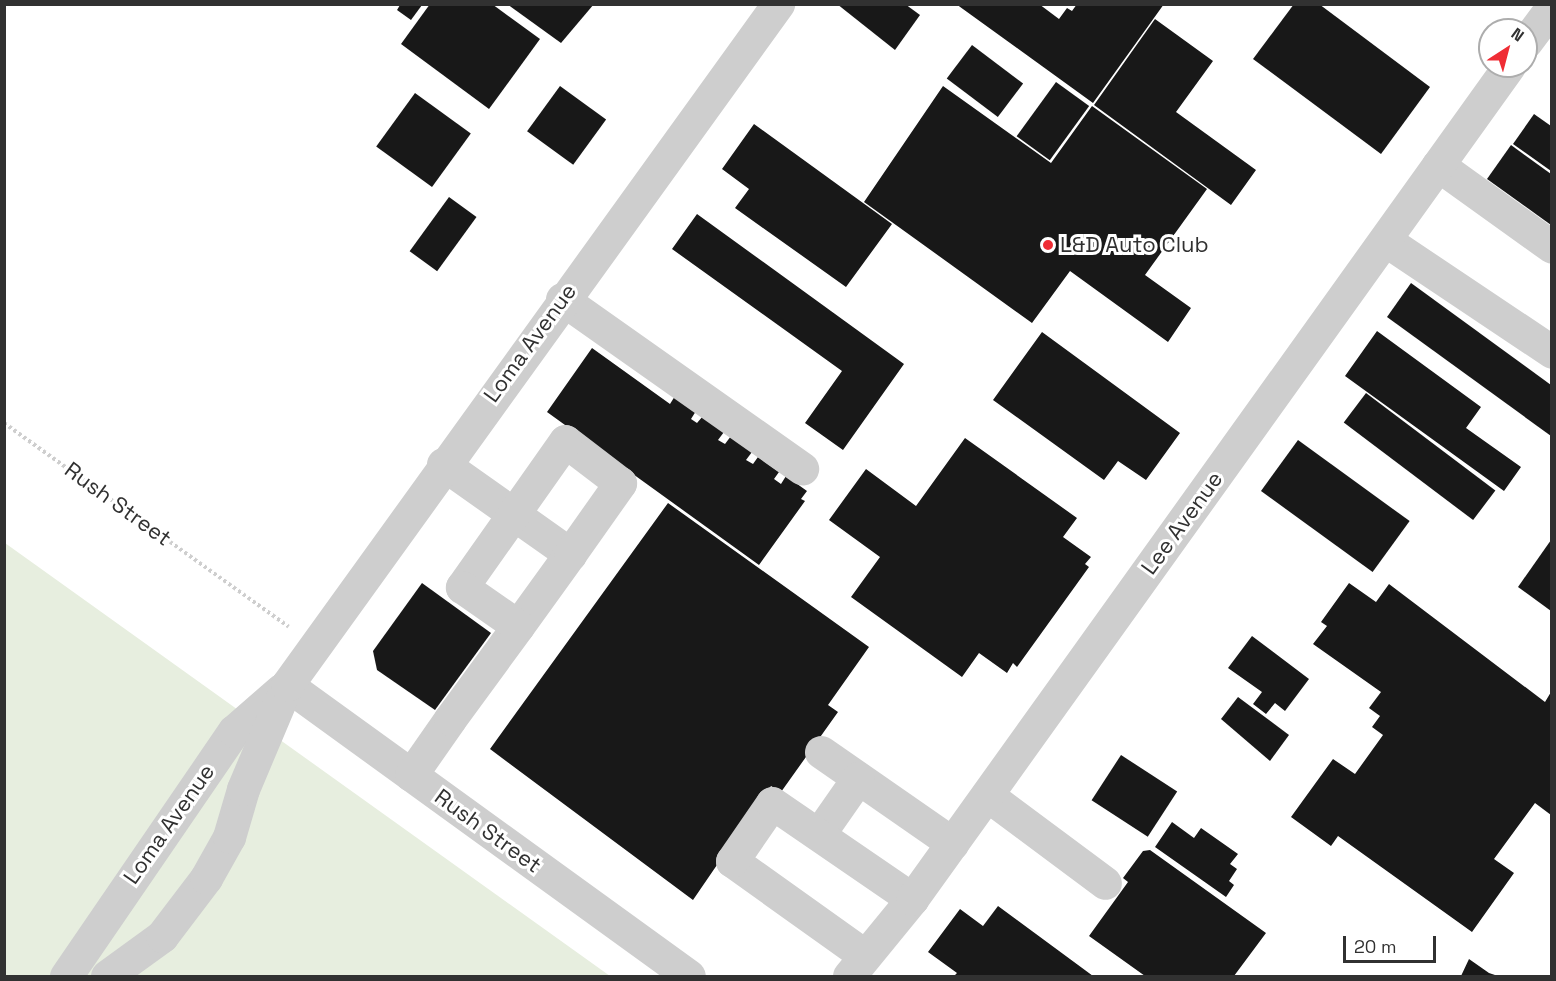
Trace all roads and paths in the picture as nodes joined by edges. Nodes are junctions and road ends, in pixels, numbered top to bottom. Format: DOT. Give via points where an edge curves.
graph roads {
  1 [pos="778,4"];
  2 [pos="1551,7"];
  3 [pos="1538,25"];
  4 [pos="1500,78"];
  5 [pos="1438,165"];
  6 [pos="1385,240"];
  7 [pos="1551,248"];
  8 [pos="562,299"];
  9 [pos="1551,352"];
  10 [pos="4,423"];
  11 [pos="443,464"];
  12 [pos="802,468"];
  13 [pos="513,513"];
  14 [pos="570,554"];
  15 [pos="518,626"];
  16 [pos="289,627"];
  17 [pos="287,685"];
  18 [pos="821,752"];
  19 [pos="411,775"];
  20 [pos="858,778"];
  21 [pos="987,795"];
  22 [pos="819,834"];
  23 [pos="952,843"];
  24 [pos="1105,883"];
  25 [pos="912,899"];
  26 [pos="856,966"];
  27 [pos="66,976"];
  28 [pos="107,976"];
  29 [pos="688,976"];
  1 -- 8 [label="street, Loma Avenue"];
  2 -- 3 [label="street"];
  4 -- 5 [label="street, Lee Avenue"];
  5 -- 6 [label="street, Lee Avenue"];
  5 -- 7 [label="street"];
  6 -- 9 [label="street"];
  6 -- 21 [label="street, Lee Avenue"];
  8 -- 11 [label="street, Loma Avenue"];
  8 -- 12 [label="street"];
  10 -- 16 [label="path, Rush Street"];
  11 -- 13 [label="street"];
  11 -- 17 [label="street, Loma Avenue"];
  13 -- 14 [label="street"];
  13 -- 14 [label="street" via="566,441 620,483"];
  13 -- 15 [label="street" via="462,587"];
  14 -- 15 [label="street"];
  15 -- 19 [label="street"];
  17 -- 19 [label="street, Rush Street"];
  17 -- 27 [label="street, Loma Avenue" via="234,731"];
  17 -- 28 [label="street, Loma Avenue" via="243,789 229,837 206,878 162,936"];
  18 -- 20 [label="street"];
  19 -- 29 [label="street, Rush Street"];
  20 -- 22 [label="street"];
  20 -- 23 [label="street"];
  21 -- 23 [label="street, Lee Avenue"];
  21 -- 24 [label="street"];
  22 -- 25 [label="street"];
  22 -- 26 [label="street" via="772,803 732,861"];
  23 -- 25 [label="street, Lee Avenue"];
  25 -- 26 [label="street, Lee Avenue"];
}
